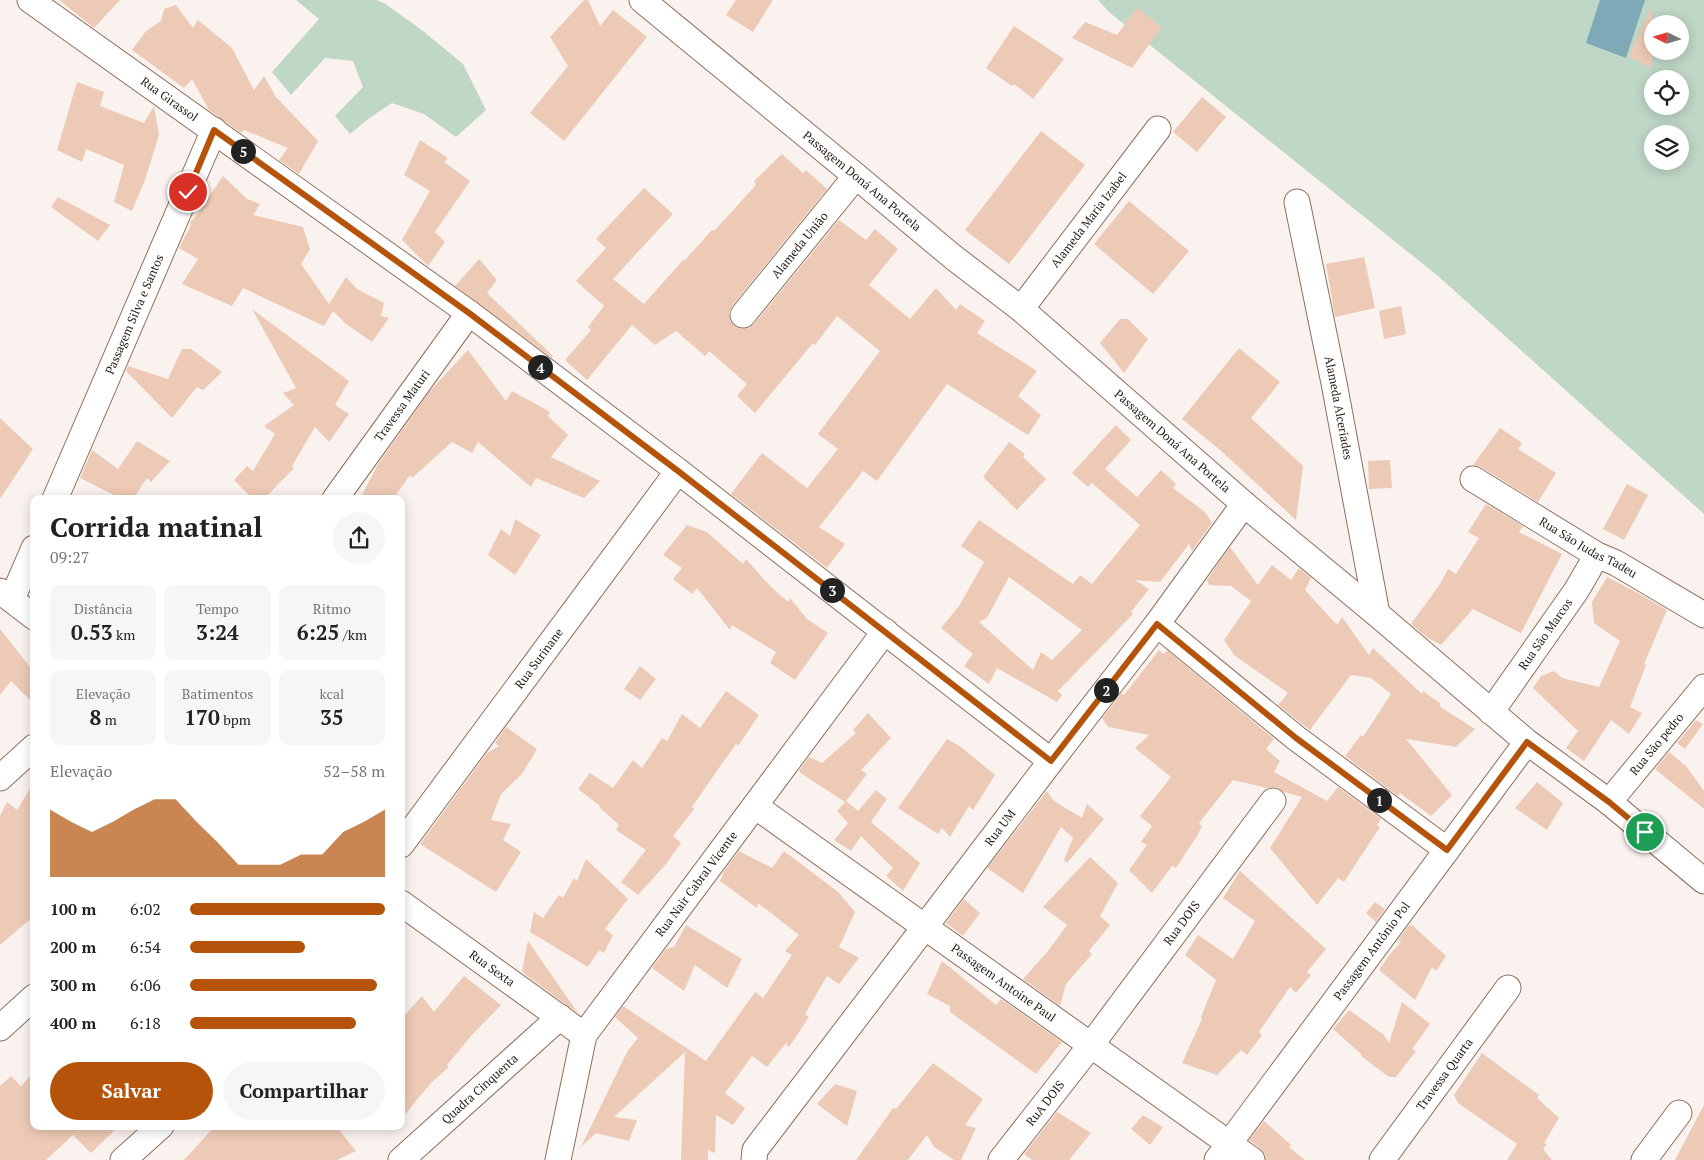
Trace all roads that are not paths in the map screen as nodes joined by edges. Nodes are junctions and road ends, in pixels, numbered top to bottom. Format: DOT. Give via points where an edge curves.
graph roads {
  1 [pos="30,0"];
  2 [pos="642,0"];
  3 [pos="1158,129"];
  4 [pos="214,130"];
  5 [pos="856,176"];
  6 [pos="1297,202"];
  7 [pos="1021,309"];
  8 [pos="469,313"];
  9 [pos="743,314"];
  10 [pos="678,471"];
  11 [pos="1473,479"];
  12 [pos="57,495"];
  13 [pos="338,495"];
  14 [pos="1244,504"];
  15 [pos="1597,554"];
  16 [pos="30,555"];
  17 [pos="6,595"];
  18 [pos="30,614"];
  19 [pos="1377,614"];
  20 [pos="1704,615"];
  21 [pos="1157,624"];
  22 [pos="885,631"];
  23 [pos="1704,687"];
  24 [pos="1491,712"];
  25 [pos="1527,742"];
  26 [pos="30,751"];
  27 [pos="1051,761"];
  28 [pos="0,778"];
  29 [pos="1273,801"];
  30 [pos="1609,802"];
  31 [pos="756,806"];
  32 [pos="405,840"];
  33 [pos="1447,850"];
  34 [pos="1703,877"];
  35 [pos="405,910"];
  36 [pos="926,927"];
  37 [pos="1508,988"];
  38 [pos="30,1001"];
  39 [pos="560,1017"];
  40 [pos="0,1028"];
  41 [pos="584,1035"];
  42 [pos="1091,1045"];
  43 [pos="1679,1113"];
  44 [pos="157,1130"];
  45 [pos="1223,1151"];
  46 [pos="755,1155"];
  47 [pos="123,1160"];
  48 [pos="401,1160"];
  49 [pos="558,1160"];
  50 [pos="1001,1160"];
  51 [pos="1252,1160"];
  52 [pos="1382,1160"];
  53 [pos="1644,1160"];
  1 -- 4 [label="street, Rua Girassol"];
  2 -- 5 [label="street, Passagem Doná Ana Portela"];
  3 -- 7 [label="street, Alameda Maria Izabel"];
  4 -- 8 [label="street, Rua Girassol"];
  4 -- 12 [label="street, Passagem Silva e Santos"];
  5 -- 7 [label="street, Passagem Doná Ana Portela"];
  5 -- 9 [label="street, Alameda União"];
  6 -- 19 [label="street, Alameda Alceriades"];
  7 -- 14 [label="street, Passagem Doná Ana Portela"];
  8 -- 10 [label="street, Rua Girassol"];
  8 -- 13 [label="street, Travessa Maturi"];
  10 -- 22 [label="street, Rua Girassol"];
  10 -- 32 [label="street, Rua Surinane"];
  11 -- 15 [label="street, Rua São Judas Tadeu"];
  14 -- 19 [label="street, Passagem Doná Ana Portela"];
  14 -- 21 [label="street, Rua UM"];
  15 -- 20 [label="street, Rua São Judas Tadeu"];
  15 -- 24 [label="street, Rua São Marcos" via="1576,591"];
  16 -- 17 [label="street"];
  17 -- 18 [label="street"];
  19 -- 24 [label="street, Passagem Doná Ana Portela"];
  21 -- 27 [label="street, Rua UM"];
  21 -- 33 [label="street" via="1296,738"];
  22 -- 27 [label="street, Rua Girassol"];
  22 -- 31 [label="street, Rua Nair Cabral Vicente"];
  23 -- 30 [label="street, Rua São pedro"];
  24 -- 25 [label="street, Passagem Doná Ana Portela"];
  25 -- 30 [label="street, Passagem Doná Ana Portela"];
  25 -- 33 [label="street, Passagem Antônio Pol"];
  26 -- 28 [label="street"];
  27 -- 36 [label="street, Rua UM"];
  29 -- 42 [label="street, Rua DOIS"];
  30 -- 34 [label="street, Passagem Doná Ana Portela"];
  31 -- 36 [label="street, Passagem Antoine Paul"];
  31 -- 41 [label="street, Rua Nair Cabral Vicente"];
  33 -- 45 [label="street, Passagem Antônio Pol"];
  35 -- 39 [label="street, Rua Sexta"];
  36 -- 42 [label="street, Passagem Antoine Paul"];
  36 -- 46 [label="street, Rua UM"];
  37 -- 52 [label="street, Travessa Quarta"];
  38 -- 40 [label="street"];
  39 -- 41 [label="street, Rua Sexta"];
  39 -- 48 [label="street, Quadra Cinquenta"];
  41 -- 49 [label="street, Rua Nair Cabral Vicente"];
  42 -- 45 [label="street, Passagem Antoine Paul"];
  42 -- 50 [label="street, RuA DOIS"];
  43 -- 53 [label="street"];
  44 -- 47 [label="street"];
  45 -- 51 [label="street, Passagem Antoine Paul"];
}
